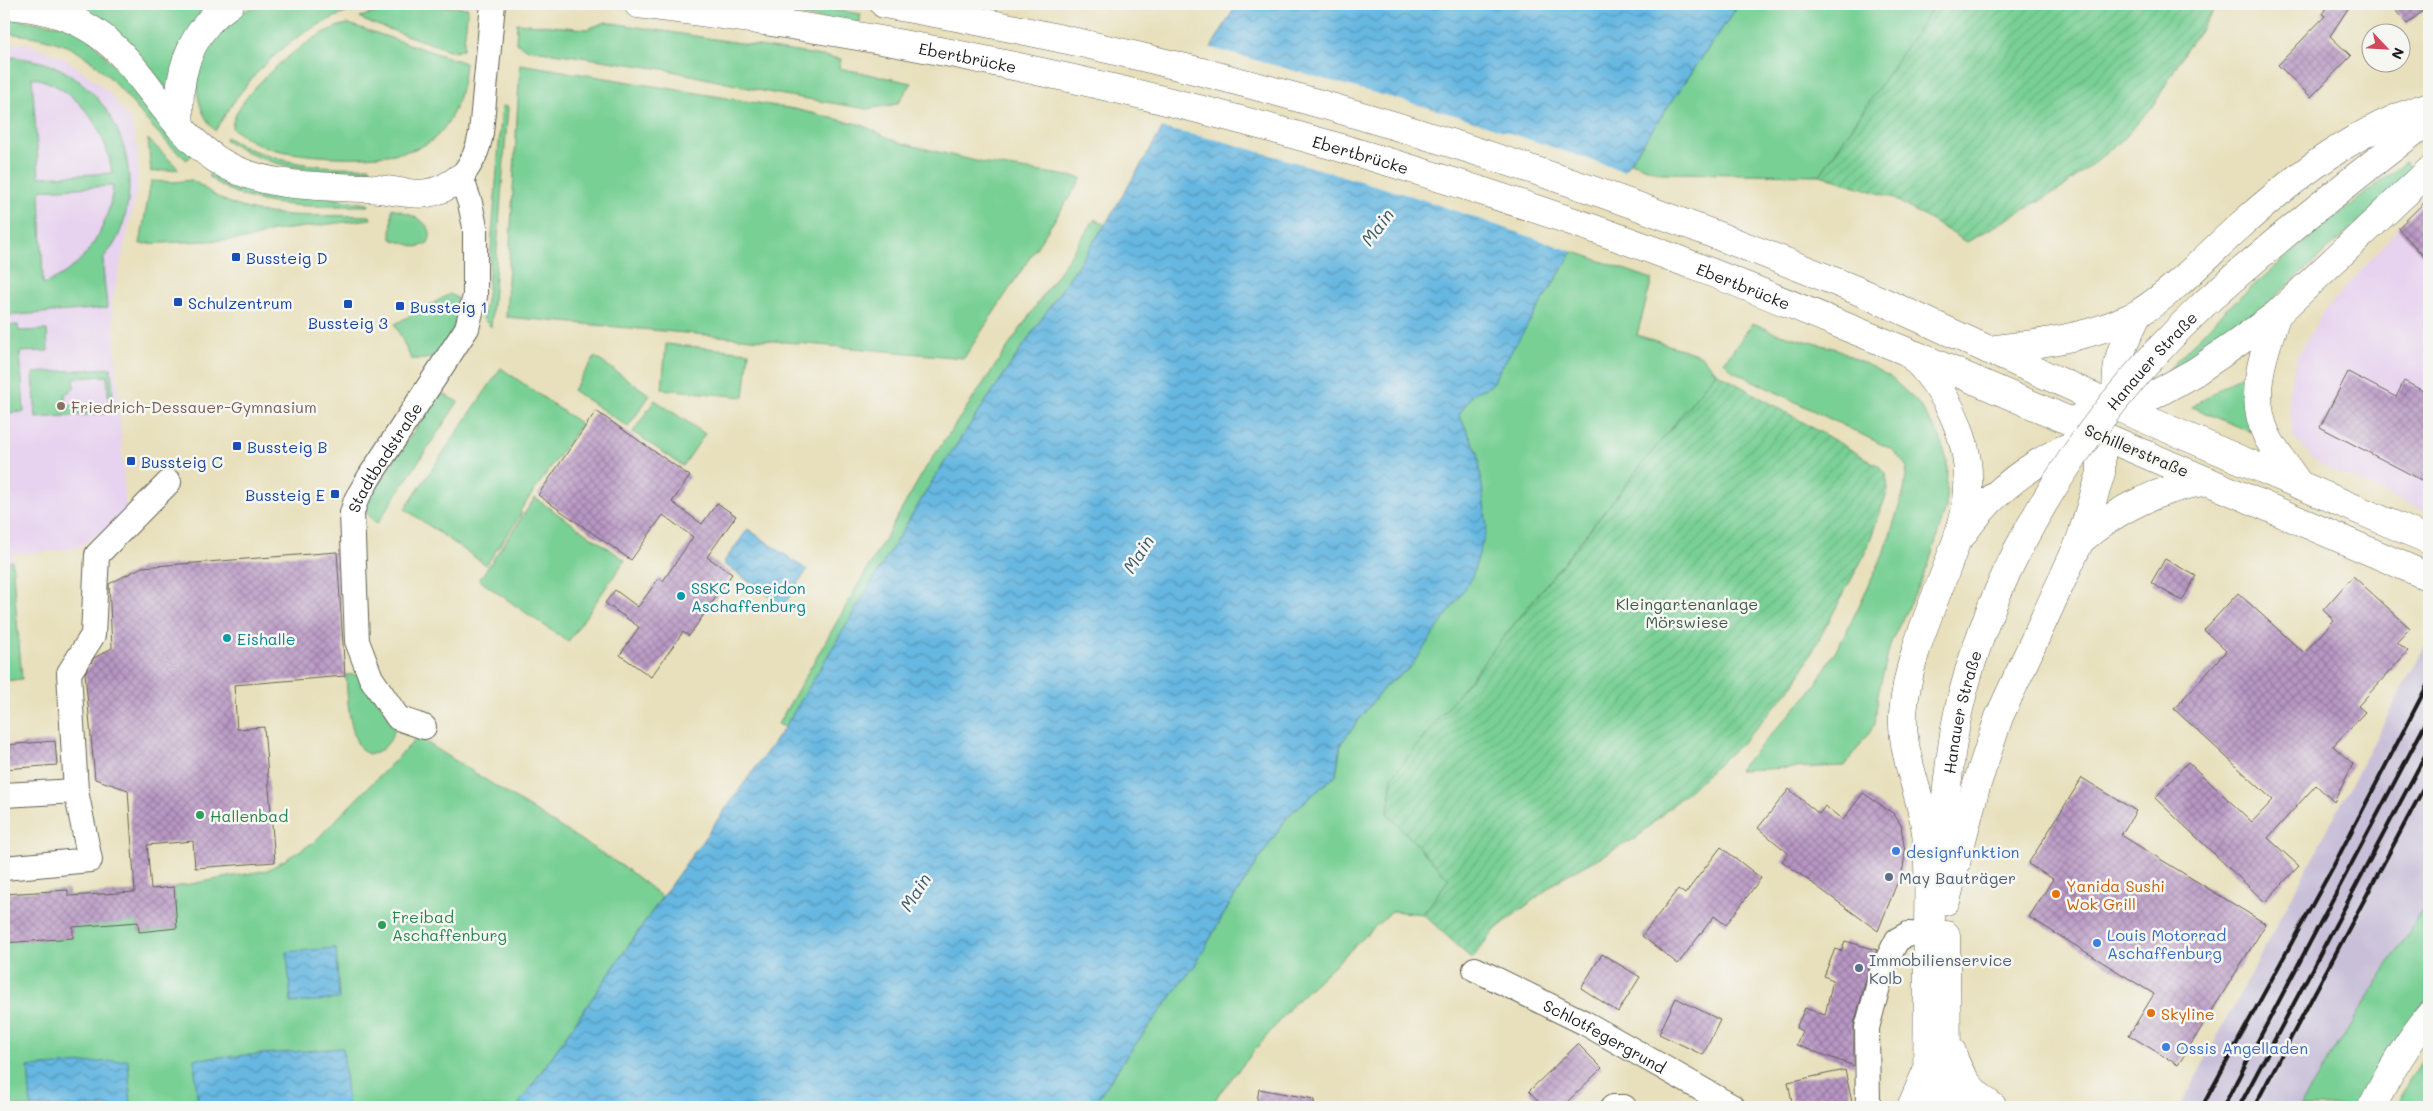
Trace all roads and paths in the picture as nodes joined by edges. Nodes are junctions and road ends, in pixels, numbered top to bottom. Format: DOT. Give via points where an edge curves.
graph roads {
  1 [pos="230,4"];
  2 [pos="493,4"];
  3 [pos="638,4"];
  4 [pos="884,4"];
  5 [pos="4,5"];
  6 [pos="2429,106"];
  7 [pos="2429,120"];
  8 [pos="180,127"];
  9 [pos="2429,171"];
  10 [pos="461,177"];
  11 [pos="2138,314"];
  12 [pos="2277,314"];
  13 [pos="1844,326"];
  14 [pos="1989,350"];
  15 [pos="1908,352"];
  16 [pos="2117,420"];
  17 [pos="2208,481"];
  18 [pos="169,482"];
  19 [pos="2298,485"];
  20 [pos="2429,540"];
  21 [pos="2080,541"];
  22 [pos="1952,551"];
  23 [pos="2429,577"];
  24 [pos="424,727"];
  25 [pos="76,791"];
  26 [pos="1948,794"];
  27 [pos="4,795"];
  28 [pos="4,868"];
  29 [pos="1946,901"];
  30 [pos="1928,936"];
  31 [pos="1475,970"];
  32 [pos="2429,1016"];
  33 [pos="1947,1036"];
  34 [pos="1925,1075"];
  35 [pos="1612,1107"];
  36 [pos="1624,1107"];
  37 [pos="1733,1107"];
  38 [pos="1868,1107"];
  39 [pos="1911,1107"];
  40 [pos="1927,1107"];
  41 [pos="1953,1107"];
  42 [pos="1993,1107"];
  43 [pos="2372,1107"];
  1 -- 8 [label="main road" via="210,18 186,58 179,88"];
  2 -- 10 [label="street" via="478,151"];
  3 -- 13 [label="main road, Ebertbrücke" via="861,37 1045,73 1252,123 1493,194 1660,252"];
  4 -- 14 [label="main road, Schillerstraße" via="962,17 1118,51 1336,107 1497,157 1594,190 1860,292"];
  5 -- 8 [label="main road" via="34,6 64,15 102,36 131,64"];
  6 -- 11 [label="main road" via="2361,135 2337,150 2242,223 2177,284"];
  7 -- 26 [label="main road, Hanauer Straße, bridge" via="2334,194 2204,304 2153,354 2073,456 2017,552 1989,610 1958,714"];
  8 -- 10 [label="main road" via="190,139 218,160 267,179 305,186 384,189 421,196 442,190"];
  9 -- 12 [label="main road"];
  10 -- 24 [label="street, Stadtbadstraße" via="475,227 475,296 467,328 370,476 352,514 356,642 371,678 398,718"];
  11 -- 14 [label="main road" via="2099,330 2062,340"];
  11 -- 16 [label="main road" via="2115,367"];
  12 -- 16 [label="main road" via="2195,372"];
  12 -- 19 [label="main road" via="2261,362 2258,403 2268,438"];
  13 -- 15 [label="main road, Schillerstraße"];
  14 -- 16 [label="main road, Schillerstraße" via="2081,391"];
  15 -- 16 [label="main road, Schillerstraße" via="2070,421"];
  15 -- 22 [label="main road" via="1928,371 1944,394 1964,445 1967,499 1962,526"];
  16 -- 17 [label="main road, Schillerstraße" via="2136,450"];
  16 -- 19 [label="main road, Schillerstraße"];
  16 -- 21 [label="main road"];
  16 -- 22 [label="main road" via="2015,478 1970,524"];
  17 -- 21 [label="main road" via="2147,496 2101,523"];
  17 -- 23 [label="main road, Schillerstraße"];
  18 -- 25 [label="street" via="97,555 93,635 68,674"];
  19 -- 20 [label="main road, Schillerstraße"];
  21 -- 29 [label="main road" via="1999,717 1983,762"];
  22 -- 30 [label="main road" via="1912,662 1903,716 1905,743 1926,833"];
  25 -- 27 [label="street"];
  25 -- 28 [label="street" via="90,860"];
  26 -- 29 [label="main road, Hanauer Straße"];
  26 -- 30 [label="main road, Hanauer Straße"];
  29 -- 33 [label="main road, Hanauer Straße"];
  30 -- 34 [label="main road, Hanauer Straße"];
  30 -- 38 [label="street" via="1908,934 1897,940 1883,968 1868,1028"];
  31 -- 37 [label="street, Schlotfegergrund" via="1585,1023"];
  32 -- 43 [label="main road" via="2396,1062"];
  33 -- 41 [label="main road, Hanauer Straße" via="1947,1073"];
  33 -- 42 [label="main road" via="1956,1067 1966,1084"];
  34 -- 39 [label="main road"];
  34 -- 40 [label="main road, Hanauer Straße"];
  35 -- 36 [label="street"];
}
